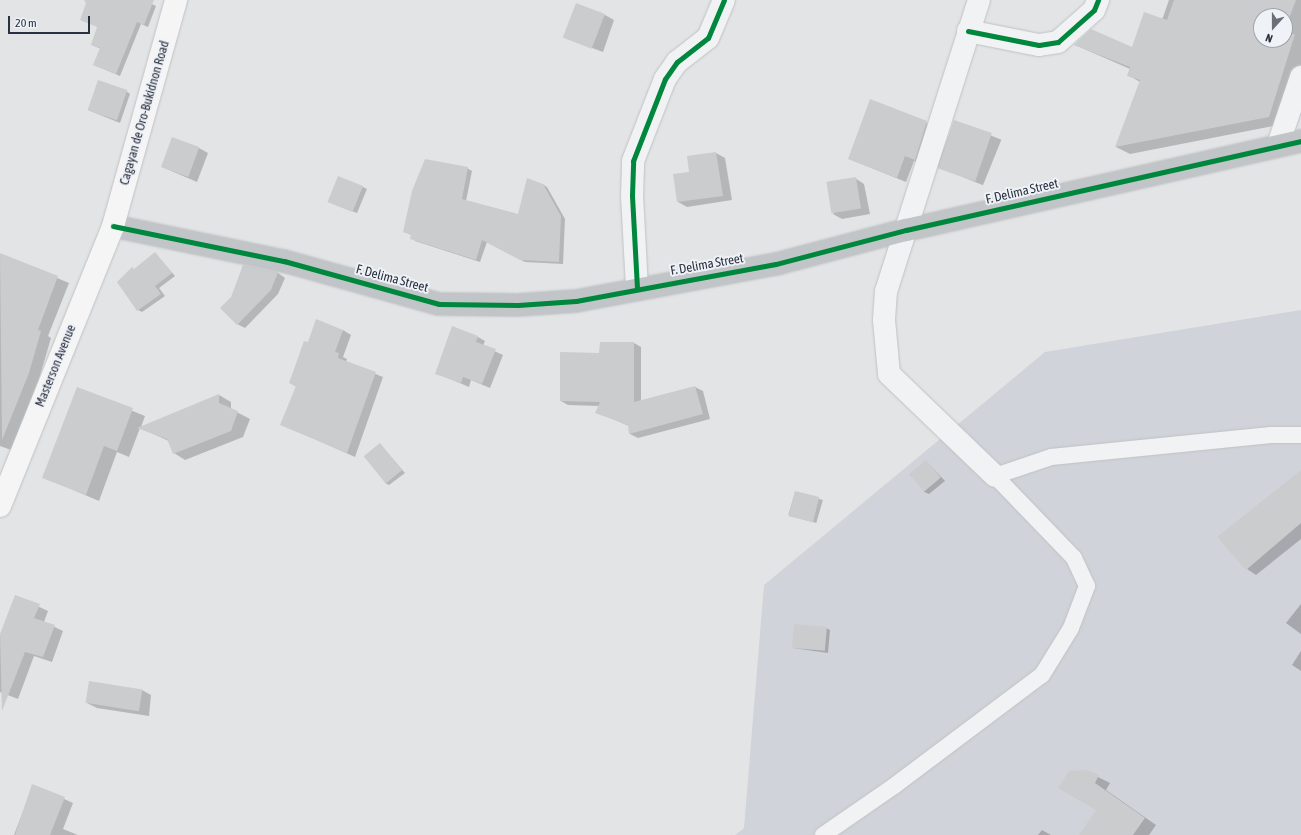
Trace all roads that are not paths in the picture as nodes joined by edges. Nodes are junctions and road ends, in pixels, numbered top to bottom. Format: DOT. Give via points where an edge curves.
graph roads {
  1 [pos="176,0"];
  2 [pos="724,0"];
  3 [pos="979,0"];
  4 [pos="1098,0"];
  5 [pos="968,31"];
  6 [pos="1301,77"];
  7 [pos="1301,141"];
  8 [pos="1278,145"];
  9 [pos="113,226"];
  10 [pos="906,230"];
  11 [pos="637,288"];
  12 [pos="1301,435"];
  13 [pos="995,476"];
  14 [pos="0,506"];
  15 [pos="823,835"];
  1 -- 9 [label="main road, Cagayan de Oro-Bukidnon Road"];
  2 -- 11 [label="street" via="708,38 677,62 664,79 633,161 632,195"];
  3 -- 5 [label="street"];
  4 -- 5 [label="street" via="1094,10 1058,42 1039,45"];
  5 -- 10 [label="street"];
  6 -- 8 [label="street"];
  7 -- 8 [label="street, F. Delima Street"];
  8 -- 10 [label="street, F. Delima Street"];
  9 -- 11 [label="street, F. Delima Street" via="284,261 438,304 518,305 576,301"];
  9 -- 14 [label="main road, Masterson Avenue"];
  10 -- 11 [label="street, F. Delima Street" via="776,264"];
  10 -- 13 [label="street" via="886,291 884,320 889,374"];
  12 -- 13 [label="lane" via="1271,435 1051,457"];
  13 -- 15 [label="lane" via="1074,558 1087,586 1071,628 1042,675 894,786"];
}
